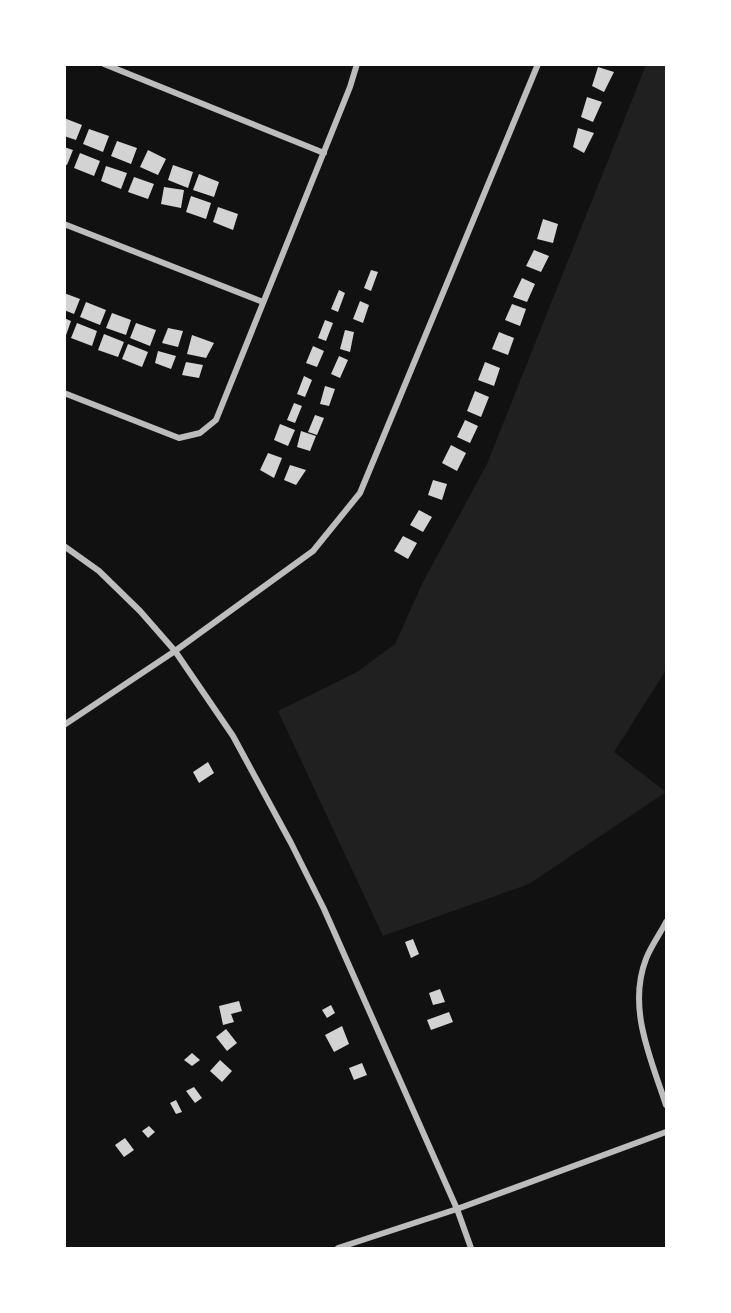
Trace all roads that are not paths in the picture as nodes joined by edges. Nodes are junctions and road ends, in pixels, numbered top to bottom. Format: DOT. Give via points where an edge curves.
graph roads {
  1 [pos="104,64"];
  2 [pos="357,64"];
  3 [pos="538,64"];
  4 [pos="324,153"];
  5 [pos="64,224"];
  6 [pos="263,302"];
  7 [pos="64,393"];
  8 [pos="64,546"];
  9 [pos="175,651"];
  10 [pos="64,724"];
  11 [pos="666,922"];
  12 [pos="666,1105"];
  13 [pos="666,1132"];
  14 [pos="457,1209"];
  15 [pos="338,1248"];
  16 [pos="471,1248"];
  1 -- 4 [label="street"];
  2 -- 4 [label="street"];
  3 -- 9 [label="street" via="360,493 313,551"];
  4 -- 6 [label="street"];
  5 -- 6 [label="street"];
  6 -- 7 [label="street" via="216,420 200,433 179,438"];
  8 -- 9 [label="street" via="99,571"];
  9 -- 10 [label="street"];
  9 -- 14 [label="street" via="232,736 291,843"];
  11 -- 12 [label="street" via="646,959 639,1008 643,1034"];
  13 -- 14 [label="street"];
  14 -- 15 [label="street"];
  14 -- 16 [label="street"];
}
